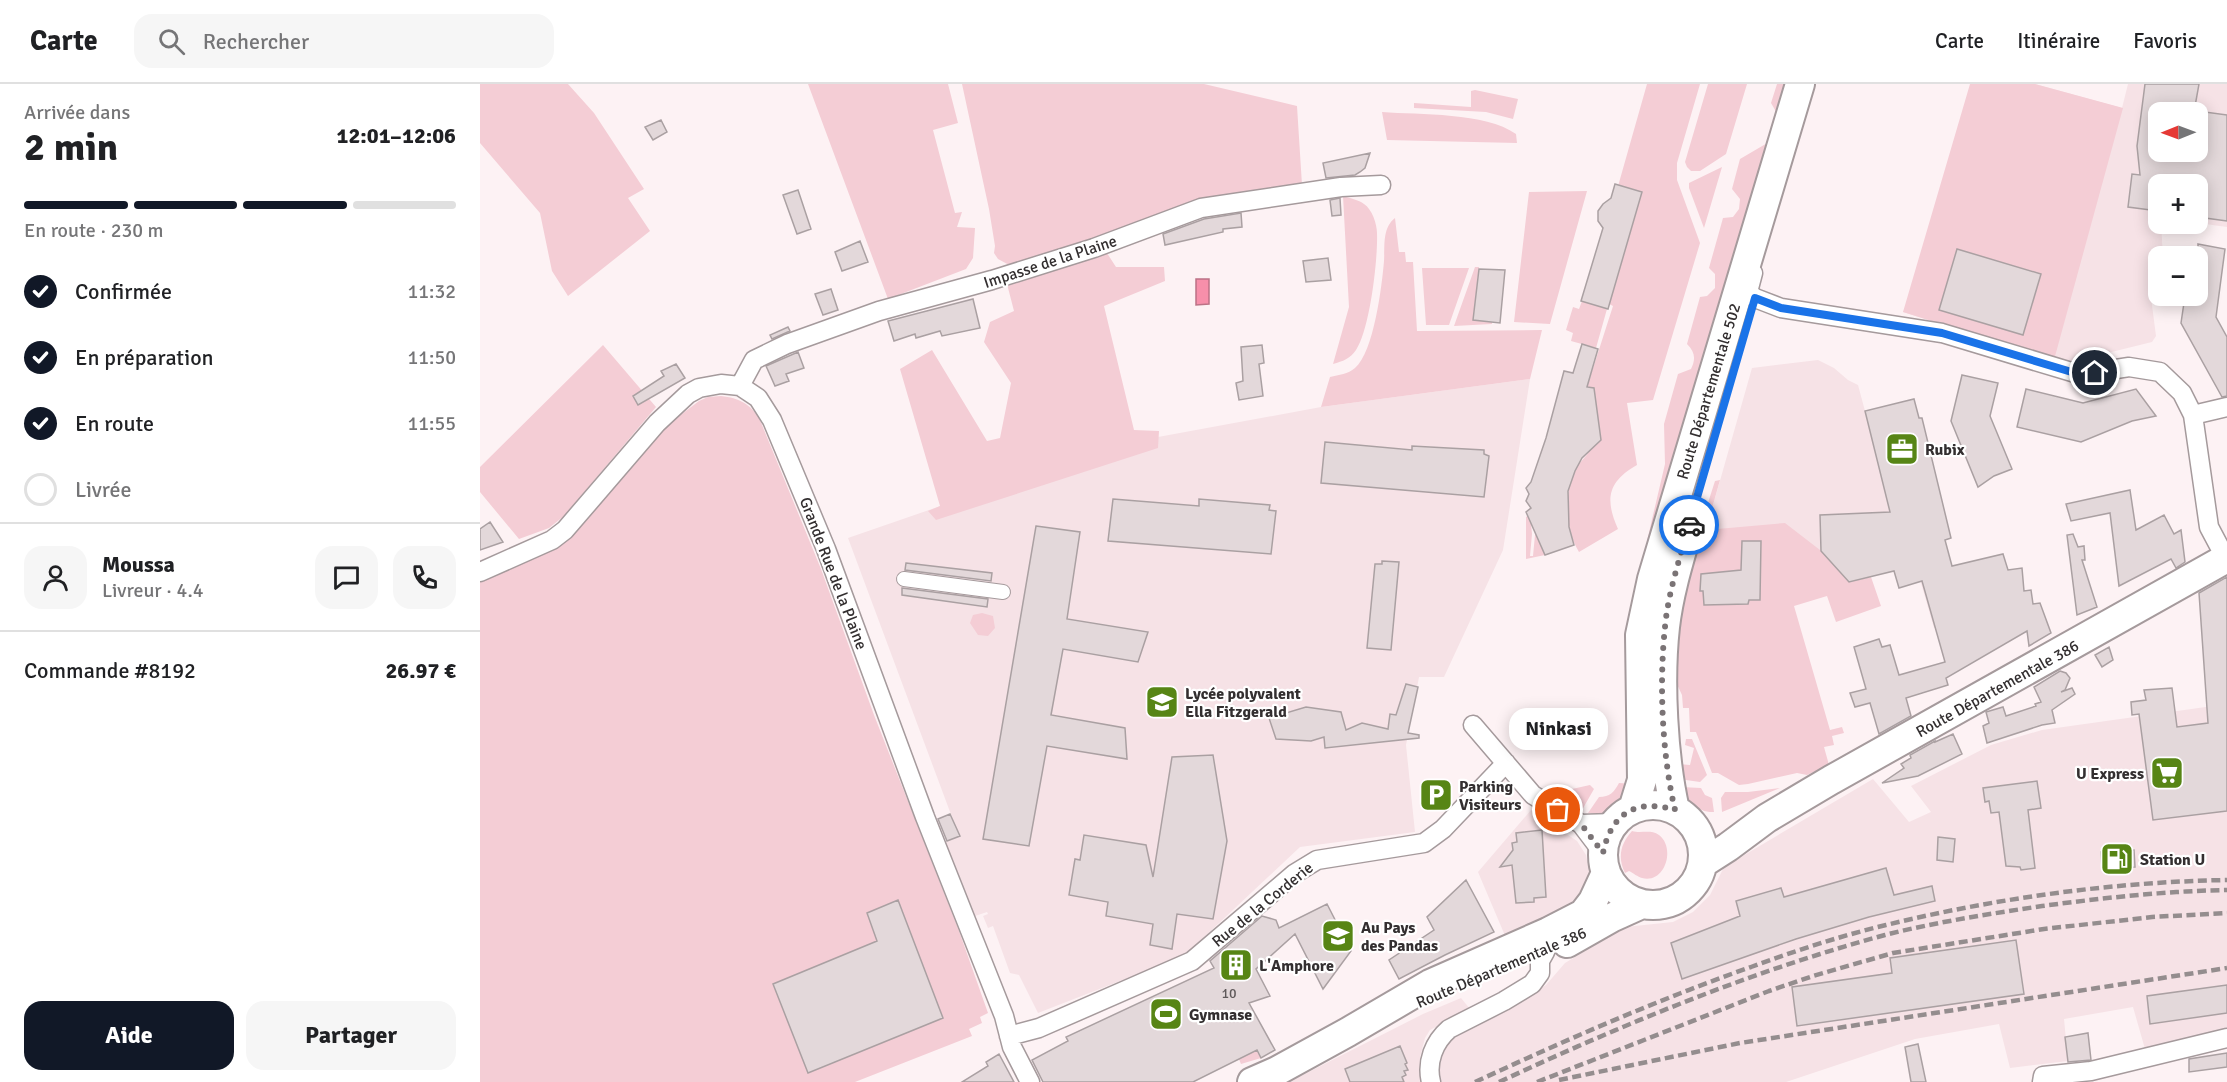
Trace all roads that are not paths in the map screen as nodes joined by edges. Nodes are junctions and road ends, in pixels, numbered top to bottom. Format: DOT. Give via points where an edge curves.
graph roads {
  1 [pos="1800,84"];
  2 [pos="1816,84"];
  3 [pos="1779,154"];
  4 [pos="1381,185"];
  5 [pos="1755,298"];
  6 [pos="740,386"];
  7 [pos="2227,407"];
  8 [pos="2193,415"];
  9 [pos="2227,559"];
  10 [pos="480,572"];
  11 [pos="903,579"];
  12 [pos="1003,592"];
  13 [pos="1473,725"];
  14 [pos="1506,763"];
  15 [pos="1675,810"];
  16 [pos="1624,816"];
  17 [pos="1767,818"];
  18 [pos="1581,824"];
  19 [pos="1696,830"];
  20 [pos="1605,863"];
  21 [pos="1703,863"];
  22 [pos="1642,904"];
  23 [pos="1582,914"];
  24 [pos="1545,952"];
  25 [pos="1358,1026"];
  26 [pos="1009,1036"];
  27 [pos="2227,1038"];
  28 [pos="1030,1082"];
  29 [pos="1252,1082"];
  30 [pos="1431,1082"];
  31 [pos="2042,1082"];
  1 -- 3 [label="main road, Route Départementale 502"];
  2 -- 5 [label="main road, Route Départementale 502"];
  3 -- 5 [label="street" via="1775,195 1748,292"];
  3 -- 16 [label="main road, Route Départementale 502" via="1652,579 1640,635 1642,780"];
  4 -- 6 [label="street, Impasse de la Plaine" via="1341,187 1201,208 1094,248 879,312 787,344 754,360"];
  5 -- 8 [label="street" via="1781,308 1942,333 2075,373 2130,367 2160,372 2182,393"];
  5 -- 15 [label="main road, Route Départementale 502" via="1680,556 1665,625 1665,727 1668,782"];
  6 -- 10 [label="street" via="709,385 688,394 657,423 565,530 552,540"];
  6 -- 26 [label="street, Grande Rue de la Plaine" via="758,398 772,420 826,549"];
  7 -- 8 [label="street"];
  8 -- 9 [label="street" via="2209,527"];
  9 -- 17 [label="main road, Route Départementale 386"];
  11 -- 12 [label="street"];
  13 -- 14 [label="street"];
  14 -- 18 [label="street" via="1533,795"];
  14 -- 26 [label="street, Rue de la Corderie" via="1443,829 1424,843 1317,860 1294,874 1192,961 1039,1028"];
  15 -- 16 [label="main road" via="1647,805"];
  15 -- 19 [label="main road"];
  16 -- 18 [label="street"];
  16 -- 20 [label="main road" via="1607,836"];
  17 -- 19 [label="main road, Route Départementale 386"];
  17 -- 21 [label="main road, Route Départementale 386"];
  18 -- 20 [label="street"];
  19 -- 21 [label="main road"];
  20 -- 22 [label="main road" via="1614,887"];
  20 -- 23 [label="main road, Route Départementale 386" via="1593,901"];
  21 -- 22 [label="main road" via="1688,892 1658,906"];
  22 -- 24 [label="main road, Route Départementale 386"];
  23 -- 24 [label="main road"];
  23 -- 25 [label="main road, Route Départementale 386" via="1430,984"];
  24 -- 25 [label="main road, Route Départementale 386"];
  24 -- 30 [label="street" via="1540,973 1532,984 1442,1035 1431,1054"];
  25 -- 29 [label="main road, Route Départementale 386"];
  26 -- 28 [label="street, Grande Rue de la Plaine"];
  27 -- 31 [label="street" via="2091,1071 2043,1076"];
}
